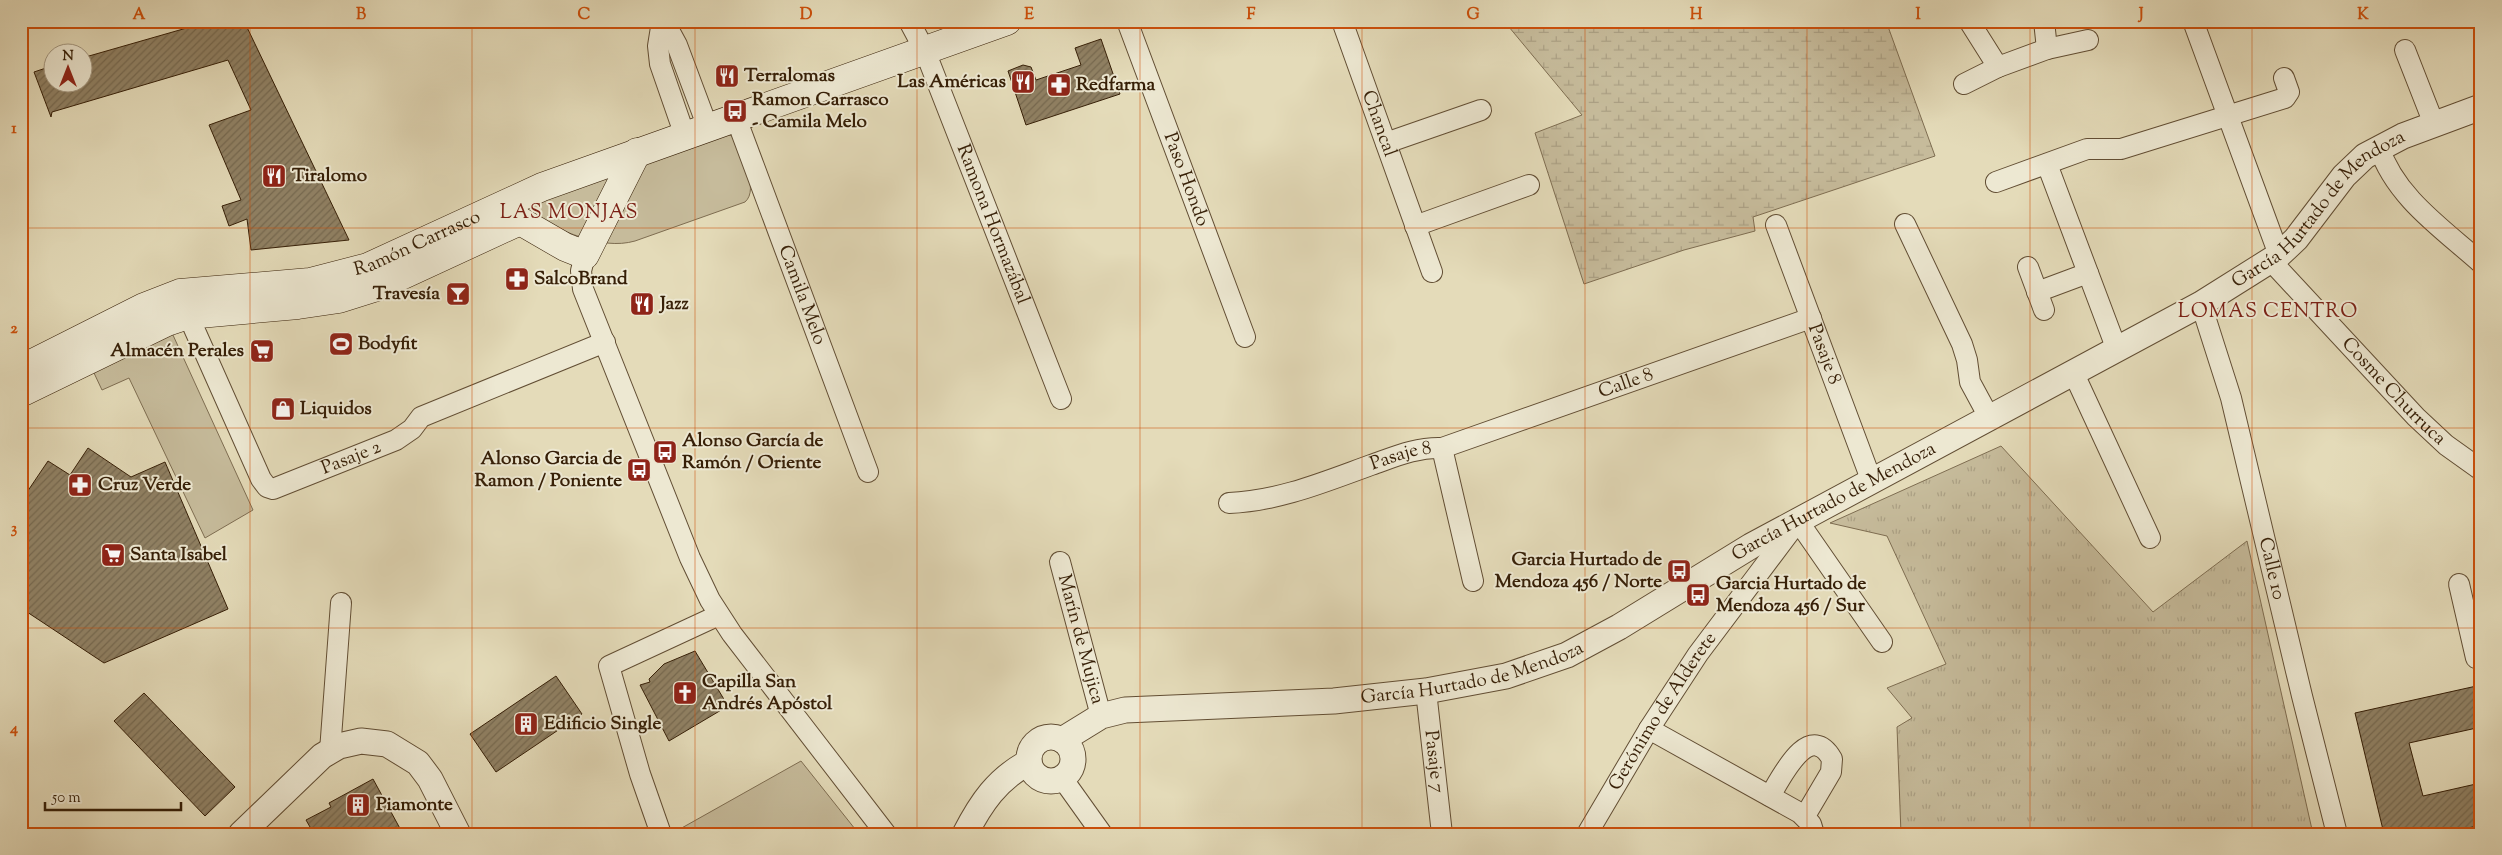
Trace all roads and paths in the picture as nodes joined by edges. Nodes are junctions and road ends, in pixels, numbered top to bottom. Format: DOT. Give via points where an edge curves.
graph roads {
  1 [pos="663,21"];
  2 [pos="909,21"];
  3 [pos="1007,21"];
  4 [pos="1127,21"];
  5 [pos="1342,21"];
  6 [pos="1969,21"];
  7 [pos="2044,21"];
  8 [pos="2193,21"];
  9 [pos="2088,40"];
  10 [pos="2047,49"];
  11 [pos="925,50"];
  12 [pos="2405,50"];
  13 [pos="1998,67"];
  14 [pos="2284,78"];
  15 [pos="1964,84"];
  16 [pos="2481,108"];
  17 [pos="1481,110"];
  18 [pos="2228,117"];
  19 [pos="736,118"];
  20 [pos="2434,124"];
  21 [pos="696,132"];
  22 [pos="1386,143"];
  23 [pos="2379,147"];
  24 [pos="637,152"];
  25 [pos="2047,164"];
  26 [pos="1996,182"];
  27 [pos="1529,185"];
  28 [pos="521,208"];
  29 [pos="1906,224"];
  30 [pos="1776,225"];
  31 [pos="1415,226"];
  32 [pos="585,255"];
  33 [pos="2275,258"];
  34 [pos="2480,262"];
  35 [pos="2028,267"];
  36 [pos="1432,272"];
  37 [pos="2088,273"];
  38 [pos="2201,304"];
  39 [pos="188,315"];
  40 [pos="1811,318"];
  41 [pos="1245,337"];
  42 [pos="604,342"];
  43 [pos="2117,350"];
  44 [pos="21,369"];
  45 [pos="2074,374"];
  46 [pos="21,393"];
  47 [pos="1062,398"];
  48 [pos="1990,419"];
  49 [pos="1442,448"];
  50 [pos="2481,470"];
  51 [pos="868,472"];
  52 [pos="1872,482"];
  53 [pos="1229,504"];
  54 [pos="1798,521"];
  55 [pos="2150,538"];
  56 [pos="1060,562"];
  57 [pos="1473,581"];
  58 [pos="2459,584"];
  59 [pos="341,603"];
  60 [pos="719,615"];
  61 [pos="1882,642"];
  62 [pos="2481,657"];
  63 [pos="1426,691"];
  64 [pos="1101,716"];
  65 [pos="1649,729"];
  66 [pos="1062,740"];
  67 [pos="330,751"];
  68 [pos="1029,762"];
  69 [pos="1062,778"];
  70 [pos="1770,796"];
  71 [pos="1810,825"];
  72 [pos="241,834"];
  73 [pos="458,834"];
  74 [pos="661,834"];
  75 [pos="886,834"];
  76 [pos="965,834"];
  77 [pos="1102,834"];
  78 [pos="1442,834"];
  79 [pos="1587,834"];
  80 [pos="2338,834"];
  1 -- 21 [label="street" via="658,46 660,64"];
  2 -- 11 [label="street, Ramona Hormazábal"];
  3 -- 11 [label="main road, Ramón Carrasco"];
  4 -- 41 [label="street, Paso Hondo"];
  5 -- 22 [label="street, Chancal"];
  6 -- 13 [label="street"];
  7 -- 10 [label="street"];
  8 -- 18 [label="street, Cosme Churruca"];
  9 -- 10 [label="street"];
  10 -- 13 [label="street"];
  11 -- 19 [label="main road, Ramón Carrasco"];
  11 -- 47 [label="street, Ramona Hormazábal"];
  12 -- 20 [label="street"];
  13 -- 15 [label="street"];
  14 -- 18 [label="street" via="2289,92 2287,97"];
  16 -- 20 [label="street, García Hurtado de Mendoza"];
  17 -- 22 [label="street"];
  18 -- 25 [label="street" via="2121,148 2087,150"];
  18 -- 33 [label="street, Cosme Churruca"];
  19 -- 21 [label="main road, Ramón Carrasco"];
  19 -- 51 [label="street, Camila Melo"];
  20 -- 23 [label="street, García Hurtado de Mendoza"];
  21 -- 24 [label="main road, Ramón Carrasco"];
  22 -- 31 [label="street, Chancal"];
  23 -- 33 [label="street, García Hurtado de Mendoza" via="2348,171 2296,239"];
  23 -- 34 [label="street" via="2398,188"];
  24 -- 28 [label="main road, Ramón Carrasco"];
  24 -- 32 [label="main road"];
  25 -- 26 [label="street"];
  25 -- 37 [label="street"];
  27 -- 31 [label="street"];
  28 -- 32 [label="main road" via="564,247"];
  28 -- 39 [label="main road, Ramón Carrasco" via="377,287 340,299"];
  28 -- 44 [label="main road, Ramón Carrasco" via="350,273 310,282 193,291 170,296"];
  29 -- 48 [label="street" via="1962,344 1970,382"];
  30 -- 40 [label="street, Pasaje 8"];
  31 -- 36 [label="street, Chancal"];
  32 -- 42 [label="street" via="581,280"];
  33 -- 38 [label="street, García Hurtado de Mendoza"];
  33 -- 50 [label="street, Cosme Churruca" via="2421,422"];
  35 -- 37 [label="street" via="2040,301"];
  37 -- 43 [label="street"];
  38 -- 43 [label="street, García Hurtado de Mendoza"];
  38 -- 80 [label="street, Calle 10" via="2231,398"];
  39 -- 42 [label="street, Pasaje 2" via="261,479 273,489 396,440 422,417"];
  39 -- 46 [label="main road, Ramón Carrasco" via="147,330"];
  40 -- 49 [label="street, Calle 8"];
  40 -- 52 [label="street, Pasaje 8"];
  42 -- 60 [label="street" via="690,558"];
  43 -- 45 [label="street, García Hurtado de Mendoza"];
  45 -- 48 [label="street, García Hurtado de Mendoza"];
  45 -- 55 [label="street"];
  48 -- 52 [label="street, García Hurtado de Mendoza"];
  49 -- 53 [label="street, Pasaje 8" via="1412,451 1283,496"];
  49 -- 57 [label="street, Pasaje 8"];
  52 -- 54 [label="street, García Hurtado de Mendoza"];
  54 -- 61 [label="street"];
  54 -- 63 [label="street, García Hurtado de Mendoza" via="1619,627 1567,654 1506,676"];
  54 -- 65 [label="street, Gerónimo de Alderete" via="1698,654"];
  56 -- 64 [label="street, Marín de Mujica"];
  58 -- 62 [label="street" via="2476,658"];
  59 -- 67 [label="street"];
  60 -- 74 [label="street" via="609,666"];
  60 -- 75 [label="street"];
  63 -- 64 [label="street, García Hurtado de Mendoza" via="1324,701 1137,709"];
  63 -- 78 [label="street, Pasaje 7"];
  64 -- 66 [label="street, García Hurtado de Mendoza"];
  65 -- 70 [label="street"];
  65 -- 79 [label="street, Gerónimo de Alderete"];
  66 -- 68 [label="street" via="1038,741 1031,750"];
  66 -- 69 [label="street" via="1072,756 1070,768"];
  67 -- 72 [label="street"];
  67 -- 73 [label="street" via="348,743 374,741 404,753 425,771"];
  68 -- 69 [label="street" via="1034,773 1044,780"];
  68 -- 76 [label="street" via="997,784 983,800"];
  69 -- 77 [label="street"];
  70 -- 71 [label="street"];
  70 -- 71 [label="street" via="1801,750 1811,746 1825,751 1832,759 1832,772"];
}
